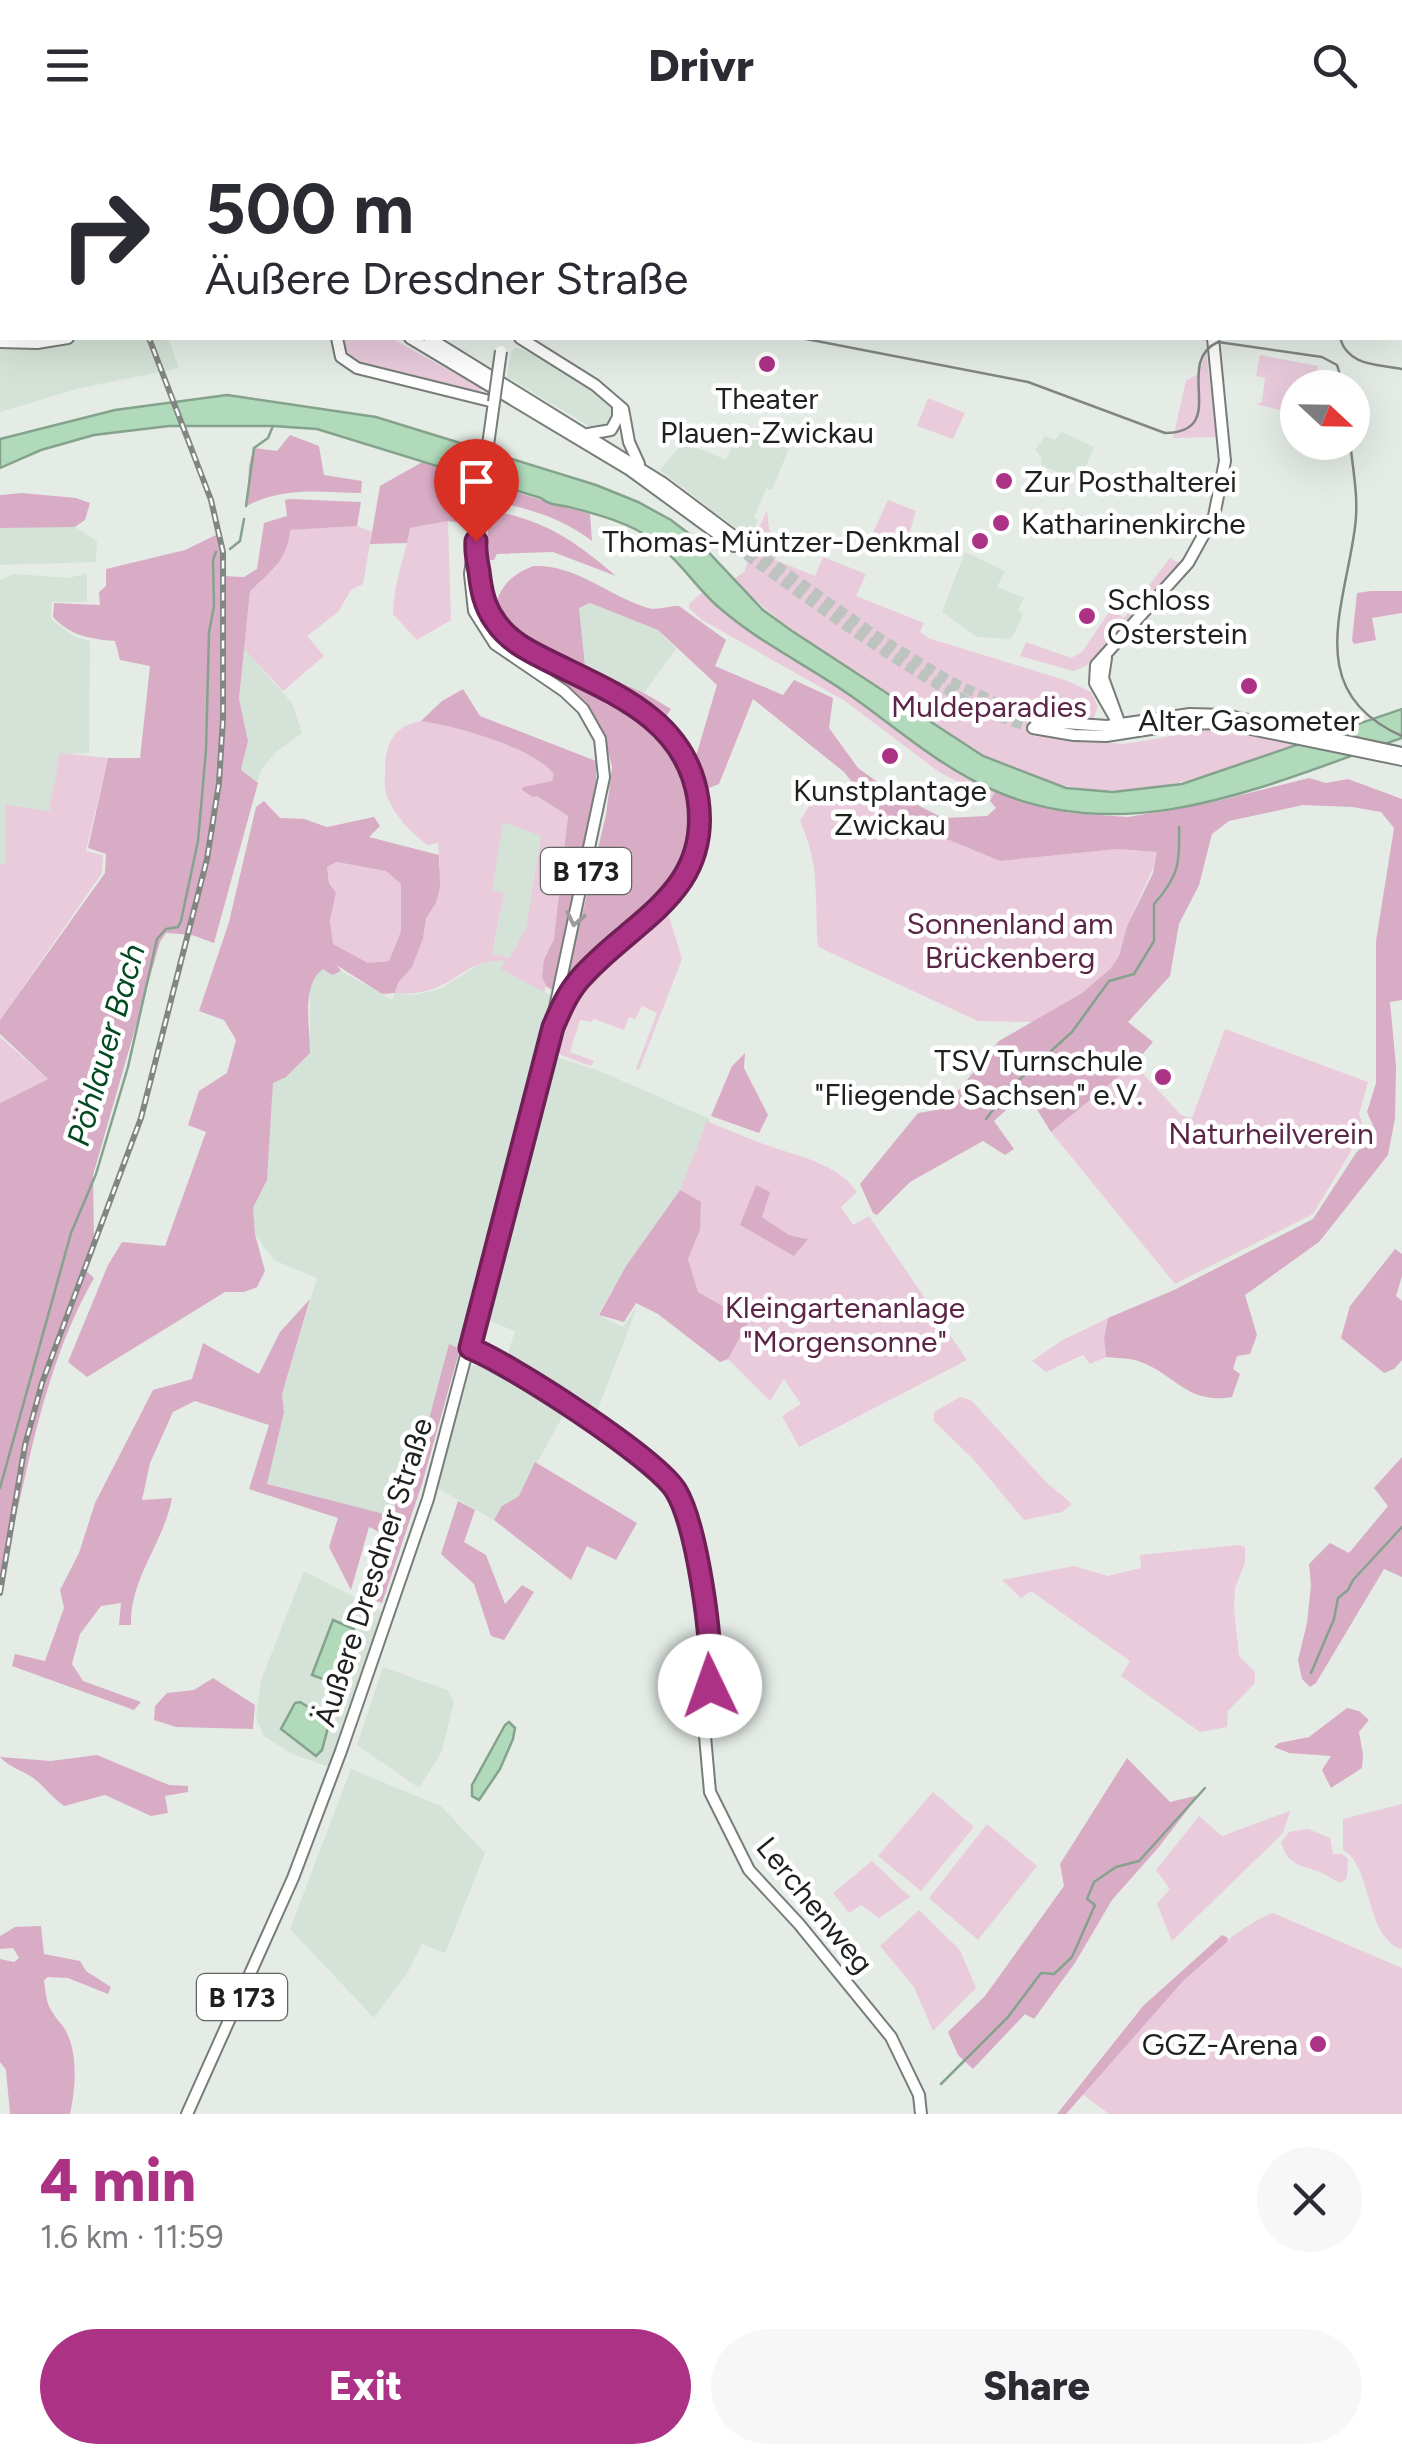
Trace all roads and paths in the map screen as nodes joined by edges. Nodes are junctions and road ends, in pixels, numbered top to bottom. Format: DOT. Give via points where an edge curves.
graph roads {
  1 [pos="56,340"];
  2 [pos="337,340"];
  3 [pos="414,340"];
  4 [pos="432,340"];
  5 [pos="503,340"];
  6 [pos="523,340"];
  7 [pos="1214,340"];
  8 [pos="0,342"];
  9 [pos="494,402"];
  10 [pos="618,404"];
  11 [pos="588,434"];
  12 [pos="642,469"];
  13 [pos="474,554"];
  14 [pos="1108,652"];
  15 [pos="1103,700"];
  16 [pos="1090,726"];
  17 [pos="1120,730"];
  18 [pos="1402,757"];
  19 [pos="566,987"];
  20 [pos="470,1348"];
  21 [pos="187,2114"];
  22 [pos="921,2114"];
  1 -- 8 [label="main road"];
  2 -- 9 [label="main road" via="348,364"];
  3 -- 12 [label="main road" via="737,543"];
  4 -- 11 [label="main road"];
  5 -- 9 [label="main road, B 173, bridge"];
  6 -- 10 [label="main road"];
  7 -- 14 [label="main road" via="1225,461 1217,507 1188,563"];
  9 -- 13 [label="main road, Äußere Dresdner Straße / B 173"];
  10 -- 11 [label="main road" via="614,427"];
  10 -- 12 [label="main road"];
  11 -- 12 [label="main road"];
  13 -- 19 [label="main road, Äußere Dresdner Straße / B 173, one-way" via="470,585 480,624 505,653 575,700 600,739 604,777"];
  13 -- 19 [label="main road, Äußere Dresdner Straße / B 173" via="485,601 504,633 652,716 675,741 696,787 697,836 679,886 660,910"];
  14 -- 15 [label="main road" via="1094,674"];
  14 -- 17 [label="main road" via="1102,674"];
  15 -- 16 [label="main road"];
  15 -- 17 [label="main road"];
  16 -- 17 [label="main road"];
  16 -- 17 [label="main road" via="1034,724 1074,735"];
  17 -- 18 [label="main road" via="1196,723"];
  17 -- 18 [label="main road" via="1208,714"];
  19 -- 20 [label="main road, Äußere Dresdner Straße / B 173"];
  20 -- 21 [label="main road, Äußere Dresdner Straße / B 173" via="428,1499 334,1769"];
  20 -- 22 [label="main road, Lerchenweg" via="630,1449 676,1492 688,1522 712,1666 710,1792 749,1870 891,2038 919,2095"];
}
